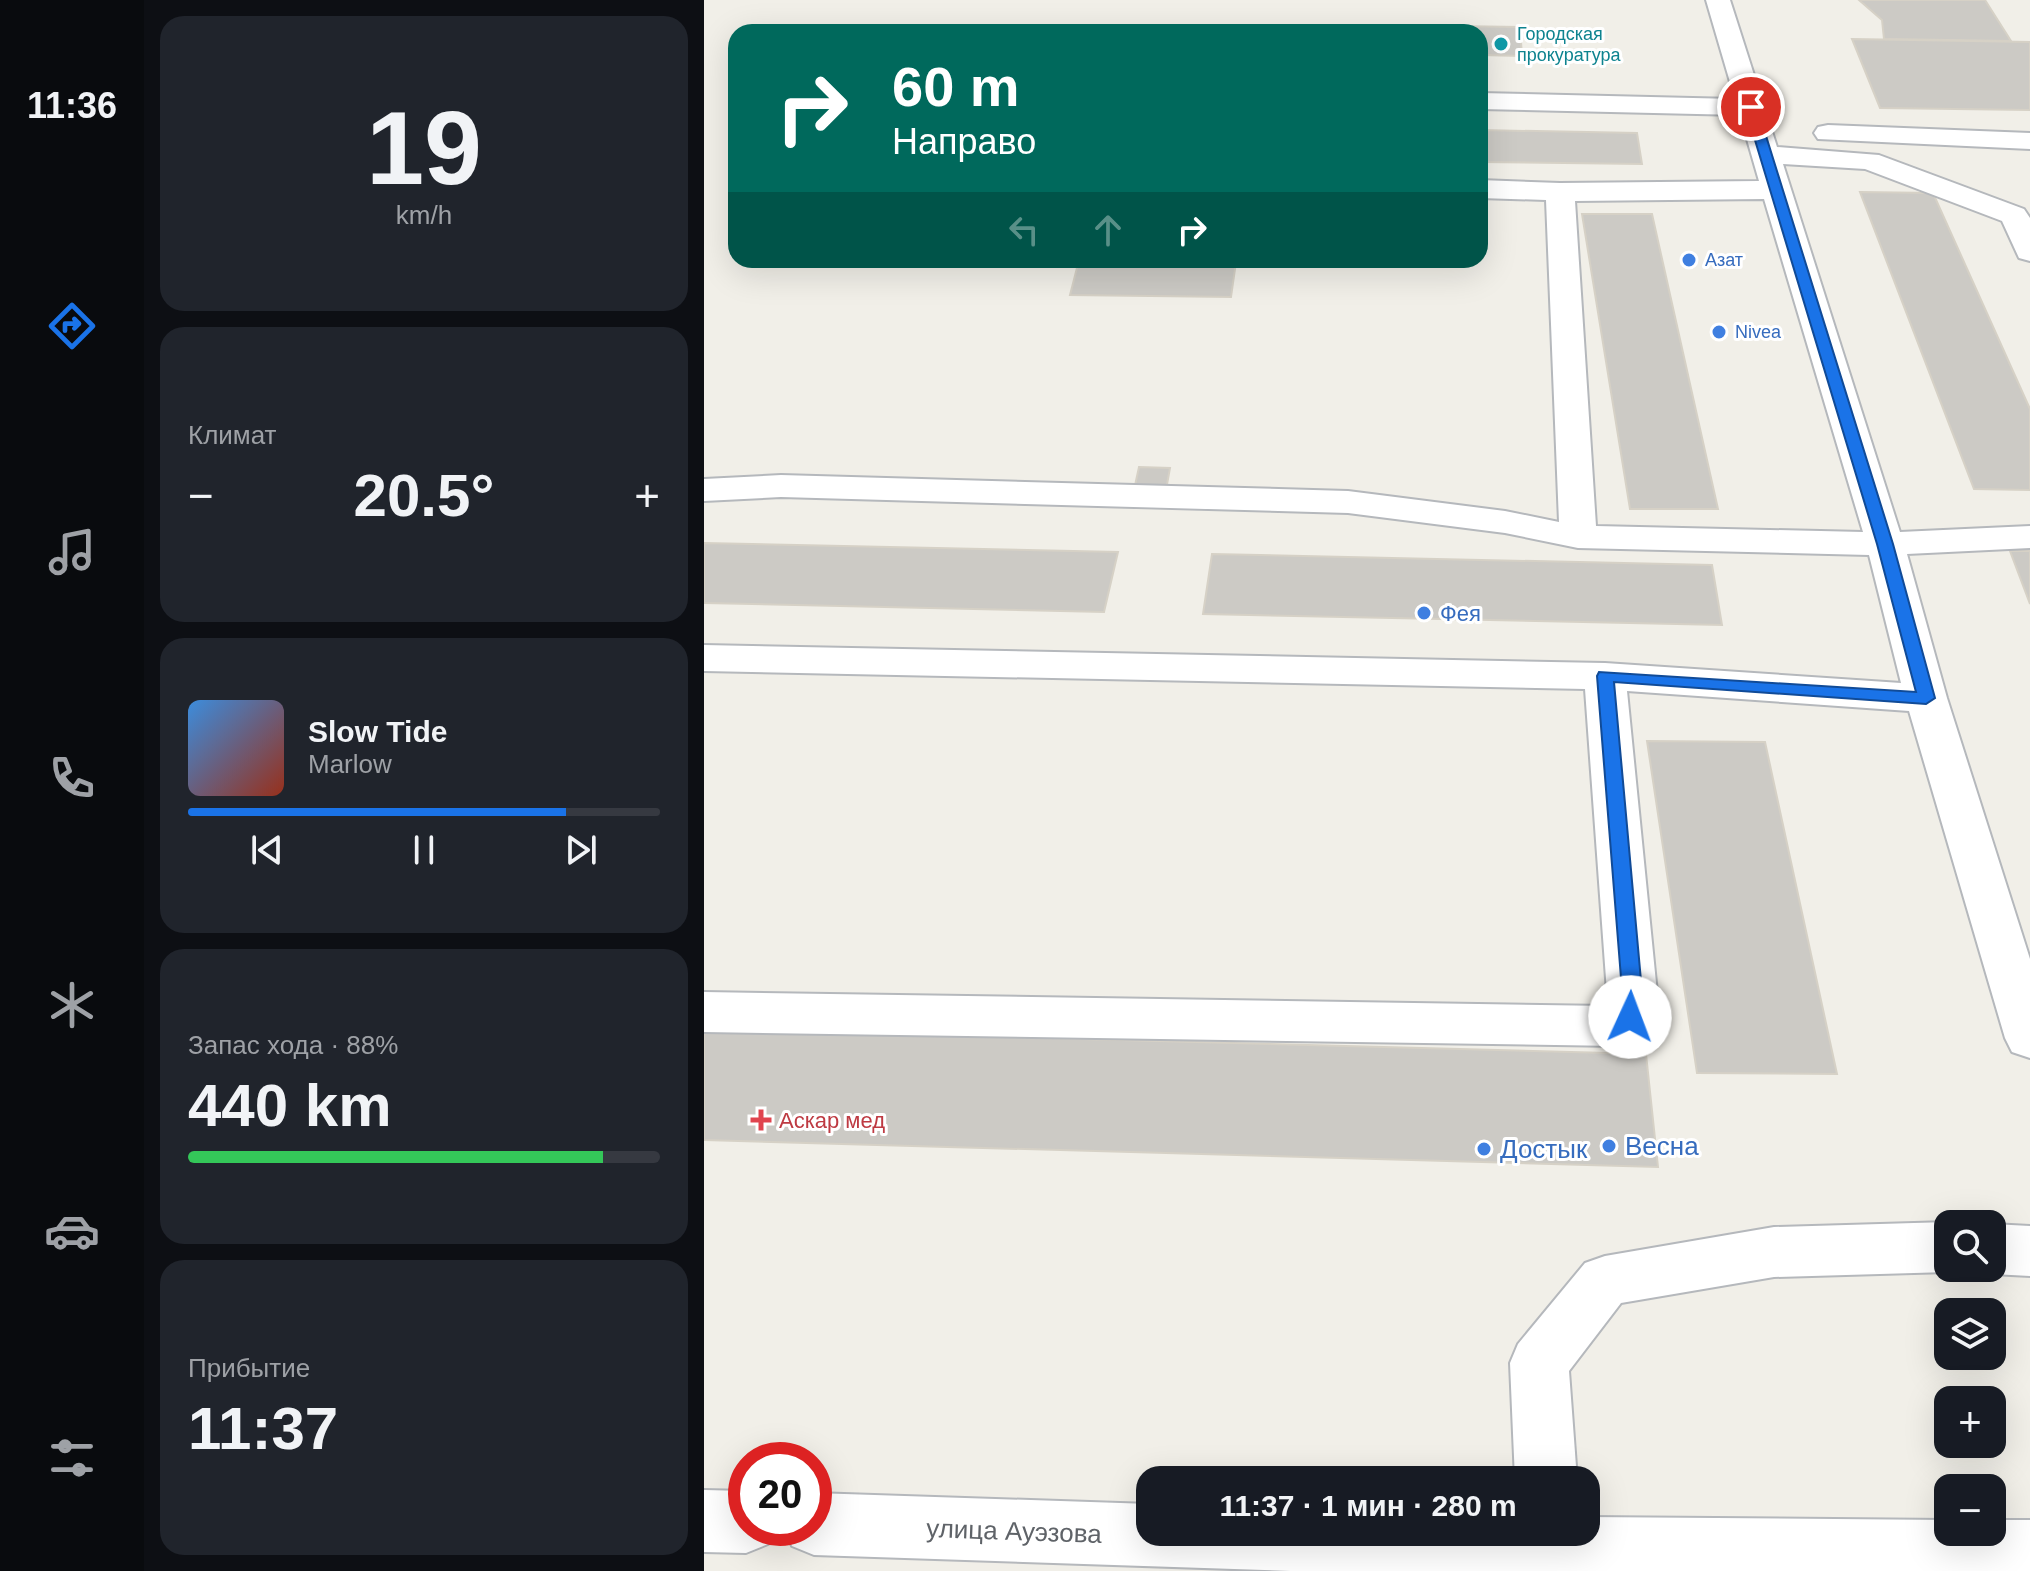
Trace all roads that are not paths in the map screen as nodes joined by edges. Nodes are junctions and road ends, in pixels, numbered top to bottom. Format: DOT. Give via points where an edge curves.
graph roads {
  1 [pos="1718,0"];
  2 [pos="1488,102"];
  3 [pos="1758,131"];
  4 [pos="2030,141"];
  5 [pos="1488,189"];
  6 [pos="1776,190"];
  7 [pos="1560,192"];
  8 [pos="2030,252"];
  9 [pos="704,490"];
  10 [pos="1578,537"];
  11 [pos="2030,537"];
  12 [pos="1885,544"];
  13 [pos="704,658"];
  14 [pos="1605,676"];
  15 [pos="1926,698"];
  16 [pos="704,1012"];
  17 [pos="2030,1038"];
  18 [pos="1934,1247"];
  19 [pos="2006,1250"];
  20 [pos="2030,1251"];
  21 [pos="1545,1466"];
  22 [pos="704,1521"];
  23 [pos="728,1522"];
  24 [pos="832,1524"];
  25 [pos="1136,1531"];
  26 [pos="1600,1541"];
  27 [pos="2030,1552"];
  1 -- 3 [label="street"];
  2 -- 3 [label="street"];
  3 -- 4 [label="street"];
  3 -- 6 [label="street"];
  3 -- 8 [label="street" via="1869,161 2014,215"];
  5 -- 7 [label="street"];
  6 -- 7 [label="street"];
  6 -- 12 [label="street"];
  7 -- 10 [label="street"];
  9 -- 10 [label="street" via="781,486 1348,502"];
  10 -- 12 [label="street"];
  11 -- 12 [label="street"];
  12 -- 15 [label="street"];
  13 -- 14 [label="street"];
  14 -- 15 [label="street"];
  14 -- 16 [label="street" via="1633,1003 1630,1017 1618,1026"];
  15 -- 17 [label="street"];
  18 -- 21 [label="street" via="1774,1252 1605,1281 1539,1363"];
  19 -- 20 [label="street"];
  22 -- 23 [label="street"];
  24 -- 25 [label="street, улица Ауэзова"];
  26 -- 27 [label="street, улица Ауэзова"];
}
